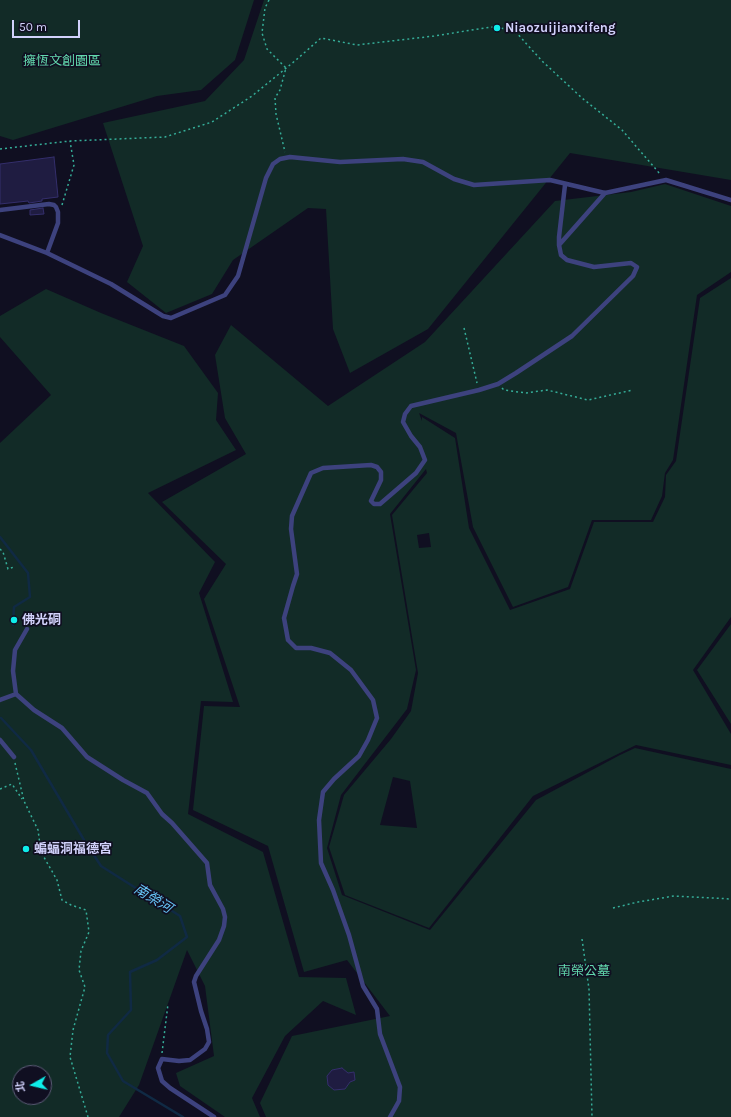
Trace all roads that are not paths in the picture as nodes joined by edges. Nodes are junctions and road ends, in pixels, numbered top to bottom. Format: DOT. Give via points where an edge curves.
graph roads {
  1 [pos="565,184"];
  2 [pos="606,193"];
  3 [pos="731,200"];
  4 [pos="0,210"];
  5 [pos="0,235"];
  6 [pos="559,245"];
  7 [pos="47,253"];
  8 [pos="27,629"];
  9 [pos="16,694"];
  10 [pos="0,700"];
  11 [pos="0,740"];
  12 [pos="14,757"];
  13 [pos="214,1117"];
  14 [pos="390,1117"];
  1 -- 2 [label="lane"];
  1 -- 6 [label="lane"];
  1 -- 7 [label="lane" via="550,180 474,185 454,179 423,162 402,158 340,162 290,157 280,159 273,164 266,178 238,276 225,295 171,318 163,316 111,284"];
  2 -- 3 [label="lane" via="666,180"];
  2 -- 6 [label="lane"];
  4 -- 7 [label="lane" via="54,205 58,212 58,223"];
  5 -- 7 [label="lane"];
  6 -- 14 [label="lane" via="561,254 567,260 594,267 631,263 637,267 633,276 572,336 498,384 411,406 403,422 420,447 425,460 416,473 380,504 374,504 371,500 381,480 381,472 377,467 371,465 323,468 311,473 292,516 291,529 297,574 284,618 288,640 296,648 311,648 330,653 351,670 373,700 377,718 359,756 323,792 319,820 320,863 350,935 363,986 377,1009 380,1034 400,1087 399,1101"];
  8 -- 9 [label="lane" via="15,650 13,671"];
  9 -- 10 [label="lane"];
  9 -- 13 [label="lane" via="34,710 62,728 87,757 147,793 162,814 208,863 210,885 225,917 219,940 194,982 210,1042 190,1060 179,1062 162,1059 158,1068 162,1081"];
  11 -- 12 [label="lane"];
}
